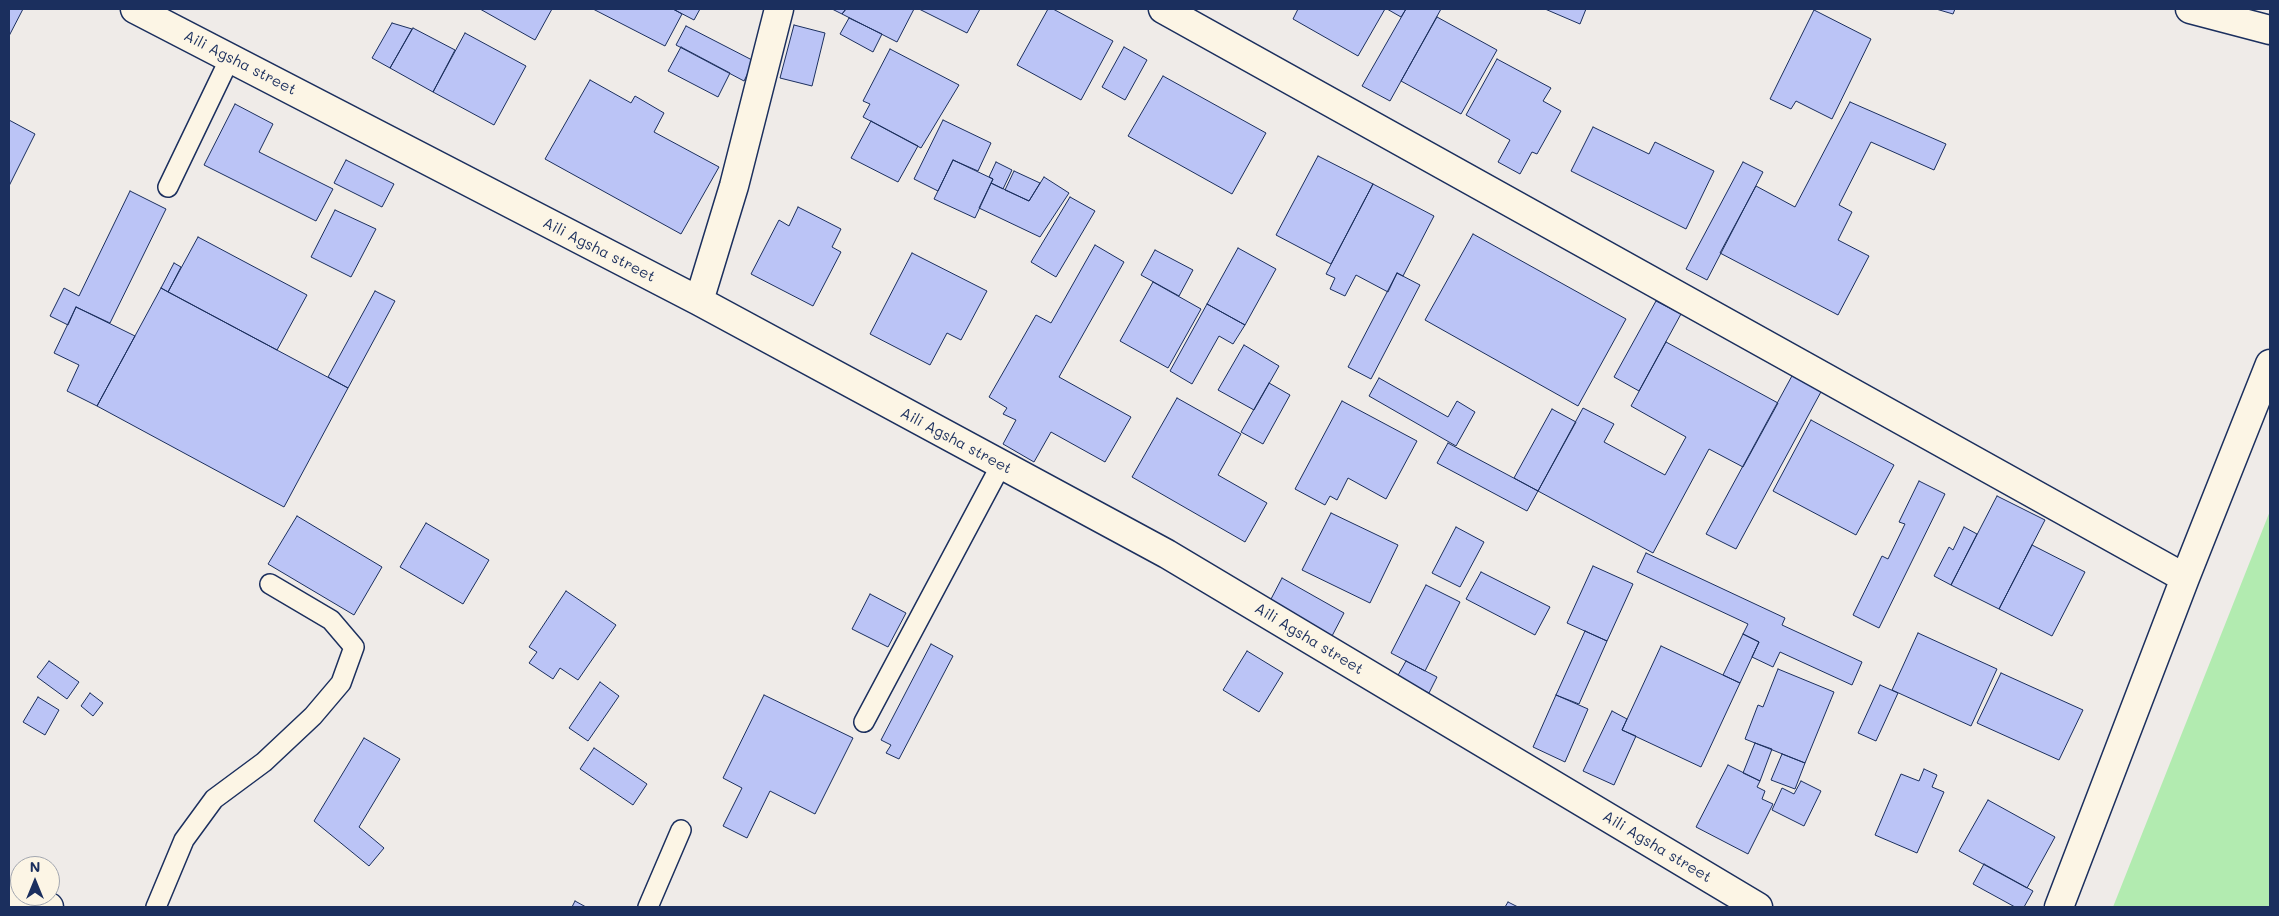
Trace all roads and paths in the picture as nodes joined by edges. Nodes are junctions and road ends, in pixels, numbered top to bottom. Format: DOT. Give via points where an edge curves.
graph roads {
  1 [pos="135,9"];
  2 [pos="779,9"];
  3 [pos="1163,9"];
  4 [pos="2190,9"];
  5 [pos="2270,30"];
  6 [pos="230,58"];
  7 [pos="168,187"];
  8 [pos="699,301"];
  9 [pos="2270,364"];
  10 [pos="1001,465"];
  11 [pos="2185,578"];
  12 [pos="270,584"];
  13 [pos="864,722"];
  14 [pos="681,830"];
  15 [pos="9,895"];
  16 [pos="49,907"];
  17 [pos="156,907"];
  18 [pos="648,907"];
  19 [pos="1758,907"];
  20 [pos="2059,907"];
  1 -- 6 [label="street, Aili Agsha street"];
  2 -- 8 [label="street" via="734,186"];
  3 -- 11 [label="street"];
  4 -- 5 [label="street"];
  6 -- 7 [label="lane"];
  6 -- 8 [label="street, Aili Agsha street"];
  8 -- 10 [label="street, Aili Agsha street"];
  9 -- 11 [label="street"];
  10 -- 13 [label="lane"];
  10 -- 19 [label="street, Aili Agsha street" via="1167,554"];
  11 -- 20 [label="street"];
  12 -- 17 [label="lane" via="330,620 354,647 341,683 313,716 264,762 214,798 184,840"];
  14 -- 18 [label="lane"];
  15 -- 16 [label="street"];
}
